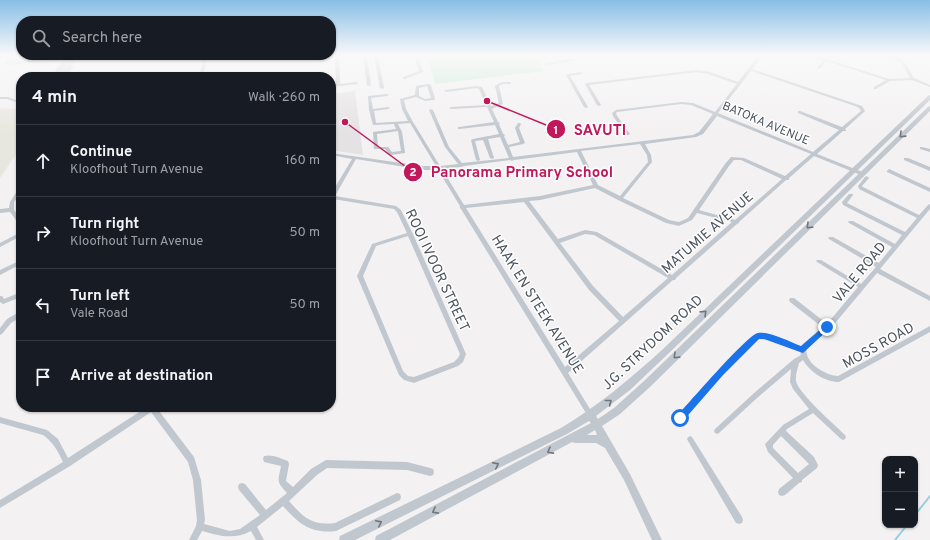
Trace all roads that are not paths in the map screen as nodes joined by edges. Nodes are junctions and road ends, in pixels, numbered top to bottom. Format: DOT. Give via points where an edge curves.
graph roads {
  1 [pos="338,81"];
  2 [pos="368,81"];
  3 [pos="381,81"];
  4 [pos="571,81"];
  5 [pos="611,81"];
  6 [pos="734,81"];
  7 [pos="786,81"];
  8 [pos="887,81"];
  9 [pos="918,81"];
  10 [pos="356,83"];
  11 [pos="510,83"];
  12 [pos="739,83"];
  13 [pos="338,85"];
  14 [pos="369,85"];
  15 [pos="930,86"];
  16 [pos="382,88"];
  17 [pos="875,88"];
  18 [pos="446,91"];
  19 [pos="592,94"];
  20 [pos="387,95"];
  21 [pos="579,95"];
  22 [pos="417,96"];
  23 [pos="930,97"];
  24 [pos="0,98"];
  25 [pos="0,101"];
  26 [pos="16,101"];
  27 [pos="16,103"];
  28 [pos="599,105"];
  29 [pos="489,106"];
  30 [pos="586,107"];
  31 [pos="388,108"];
  32 [pos="451,108"];
  33 [pos="930,108"];
  34 [pos="371,110"];
  35 [pos="431,110"];
  36 [pos="799,112"];
  37 [pos="716,113"];
  38 [pos="411,122"];
  39 [pos="395,123"];
  40 [pos="498,124"];
  41 [pos="519,124"];
  42 [pos="459,128"];
  43 [pos="399,130"];
  44 [pos="844,130"];
  45 [pos="628,134"];
  46 [pos="503,135"];
  47 [pos="485,138"];
  48 [pos="642,144"];
  49 [pos="507,146"];
  50 [pos="922,148"];
  51 [pos="930,151"];
  52 [pos="579,152"];
  53 [pos="815,154"];
  54 [pos="336,155"];
  55 [pos="355,158"];
  56 [pos="492,158"];
  57 [pos="906,159"];
  58 [pos="478,160"];
  59 [pos="512,160"];
  60 [pos="462,166"];
  61 [pos="438,168"];
  62 [pos="930,169"];
  63 [pos="854,170"];
  64 [pos="889,171"];
  65 [pos="865,176"];
  66 [pos="786,179"];
  67 [pos="596,186"];
  68 [pos="336,190"];
  69 [pos="930,190"];
  70 [pos="851,195"];
  71 [pos="16,196"];
  72 [pos="336,198"];
  73 [pos="620,199"];
  74 [pos="526,201"];
  75 [pos="930,206"];
  76 [pos="462,207"];
  77 [pos="11,210"];
  78 [pos="0,211"];
  79 [pos="696,212"];
  80 [pos="16,216"];
  81 [pos="920,218"];
  82 [pos="738,222"];
  83 [pos="851,222"];
  84 [pos="410,234"];
  85 [pos="906,235"];
  86 [pos="16,237"];
  87 [pos="831,238"];
  88 [pos="556,242"];
  89 [pos="0,245"];
  90 [pos="896,247"];
  91 [pos="820,261"];
  92 [pos="16,265"];
  93 [pos="878,268"];
  94 [pos="0,273"];
  95 [pos="673,278"];
  96 [pos="862,287"];
  97 [pos="16,297"];
  98 [pos="0,298"];
  99 [pos="930,299"];
  100 [pos="792,300"];
  101 [pos="16,317"];
  102 [pos="623,320"];
  103 [pos="827,327"];
  104 [pos="930,329"];
  105 [pos="0,332"];
  106 [pos="804,353"];
  107 [pos="796,361"];
  108 [pos="564,372"];
  109 [pos="814,409"];
  110 [pos="145,412"];
  111 [pos="157,412"];
  112 [pos="591,416"];
  113 [pos="680,418"];
  114 [pos="0,420"];
  115 [pos="596,425"];
  116 [pos="717,431"];
  117 [pos="781,431"];
  118 [pos="843,437"];
  119 [pos="690,439"];
  120 [pos="570,440"];
  121 [pos="609,445"];
  122 [pos="267,460"];
  123 [pos="67,463"];
  124 [pos="430,472"];
  125 [pos="799,479"];
  126 [pos="242,487"];
  127 [pos="782,492"];
  128 [pos="293,493"];
  129 [pos="397,497"];
  130 [pos="284,501"];
  131 [pos="0,504"];
  132 [pos="265,515"];
  133 [pos="740,520"];
  134 [pos="252,526"];
  135 [pos="200,527"];
  136 [pos="193,540"];
  137 [pos="260,540"];
  138 [pos="344,540"];
  139 [pos="380,540"];
  140 [pos="657,540"];
  1 -- 13 [label="street"];
  2 -- 14 [label="street"];
  3 -- 16 [label="street"];
  4 -- 21 [label="street"];
  5 -- 19 [label="street" via="587,84"];
  6 -- 12 [label="street"];
  7 -- 44 [label="street, MATUMIE AVENUE" via="862,109 862,114"];
  8 -- 17 [label="street"];
  9 -- 15 [label="street"];
  10 -- 13 [label="street"];
  11 -- 29 [label="street" via="497,86 501,104"];
  12 -- 37 [label="street"];
  18 -- 29 [label="street" via="480,87"];
  19 -- 21 [label="street"];
  19 -- 28 [label="street"];
  20 -- 34 [label="street" via="369,98"];
  21 -- 30 [label="street"];
  22 -- 22 [label="street" via="424,100 432,100 430,86 417,87"];
  22 -- 38 [label="street, HAAK EN STEEK AVENUE" via="402,99 404,110"];
  23 -- 63 [label="street, J.G. STRYDOM ROAD"];
  24 -- 26 [label="street"];
  25 -- 27 [label="street"];
  29 -- 32 [label="street"];
  29 -- 40 [label="street"];
  31 -- 34 [label="street"];
  33 -- 65 [label="street, J.G. STRYDOM ROAD, one-way"];
  34 -- 39 [label="street" via="374,124"];
  35 -- 60 [label="street" via="447,147"];
  36 -- 44 [label="street"];
  37 -- 45 [label="street, BATOKA AVENUE" via="687,103 616,111 615,116"];
  37 -- 48 [label="street" via="698,135"];
  37 -- 53 [label="street, BATOKA AVENUE"];
  38 -- 39 [label="street"];
  38 -- 61 [label="street, HAAK EN STEEK AVENUE"];
  39 -- 43 [label="street"];
  40 -- 42 [label="street"];
  40 -- 46 [label="street"];
  41 -- 49 [label="street" via="517,128 523,142"];
  43 -- 43 [label="street" via="403,152 391,154 386,148 376,148 375,133"];
  44 -- 53 [label="street, MATUMIE AVENUE"];
  46 -- 47 [label="street"];
  46 -- 49 [label="street"];
  47 -- 56 [label="street"];
  47 -- 58 [label="street" via="473,140"];
  48 -- 52 [label="street"];
  48 -- 73 [label="street" via="650,162"];
  49 -- 59 [label="street"];
  50 -- 51 [label="street"];
  52 -- 59 [label="street"];
  52 -- 67 [label="street"];
  53 -- 63 [label="street, BATOKA AVENUE"];
  53 -- 66 [label="street, MATUMIE AVENUE"];
  54 -- 55 [label="street"];
  55 -- 61 [label="street"];
  55 -- 68 [label="street"];
  57 -- 62 [label="street"];
  59 -- 60 [label="street"];
  60 -- 61 [label="street"];
  61 -- 76 [label="street, HAAK EN STEEK AVENUE"];
  63 -- 65 [label="street, BATOKA AVENUE"];
  112 -- 63 [label="street, J.G. STRYDOM ROAD, one-way" via="614,398"];
  64 -- 69 [label="street"];
  65 -- 81 [label="street" via="861,188"];
  65 -- 115 [label="street, J.G. STRYDOM ROAD, one-way" via="647,384"];
  66 -- 79 [label="street" via="742,159 733,158"];
  66 -- 82 [label="street, MATUMIE AVENUE"];
  67 -- 73 [label="street"];
  67 -- 74 [label="street"];
  70 -- 85 [label="street" via="845,204"];
  71 -- 77 [label="street"];
  72 -- 84 [label="street, ROOI IVOOR STREET" via="396,208"];
  73 -- 79 [label="street" via="668,222 679,224 688,221"];
  74 -- 76 [label="street"];
  74 -- 88 [label="street"];
  75 -- 81 [label="street, VALE ROAD"];
  76 -- 108 [label="street, HAAK EN STEEK AVENUE"];
  77 -- 78 [label="street"];
  77 -- 80 [label="street"];
  79 -- 82 [label="street"];
  81 -- 85 [label="street, VALE ROAD"];
  82 -- 95 [label="street, MATUMIE AVENUE"];
  83 -- 90 [label="street"];
  84 -- 84 [label="street, ROOI IVOOR STREET" via="374,245 360,272 361,281 401,372 406,378 418,379 452,366 463,354"];
  85 -- 90 [label="street, VALE ROAD"];
  86 -- 89 [label="street"];
  87 -- 93 [label="street"];
  88 -- 95 [label="street" via="585,232 595,233"];
  88 -- 102 [label="street" via="594,292"];
  90 -- 93 [label="street, VALE ROAD"];
  91 -- 96 [label="street"];
  92 -- 94 [label="street"];
  93 -- 96 [label="street, VALE ROAD"];
  93 -- 99 [label="street"];
  95 -- 102 [label="street, MATUMIE AVENUE"];
  96 -- 103 [label="street, VALE ROAD"];
  97 -- 98 [label="street" via="6,302"];
  100 -- 103 [label="street"];
  101 -- 105 [label="street"];
  102 -- 108 [label="street, MATUMIE AVENUE"];
  103 -- 106 [label="street, VALE ROAD" via="805,346"];
  104 -- 106 [label="street, MOSS ROAD" via="834,380 822,375"];
  106 -- 107 [label="street, VALE ROAD"];
  106 -- 113 [label="street" via="764,336 757,336"];
  107 -- 109 [label="street" via="794,385"];
  107 -- 116 [label="street, VALE ROAD"];
  108 -- 112 [label="street, HAAK EN STEEK AVENUE"];
  109 -- 117 [label="street"];
  109 -- 118 [label="street"];
  110 -- 123 [label="street"];
  111 -- 135 [label="street" via="191,460 197,480"];
  112 -- 115 [label="street, HAAK EN STEEK AVENUE"];
  138 -- 112 [label="street, J.G. STRYDOM ROAD, one-way"];
  114 -- 123 [label="street" via="50,435 57,442"];
  115 -- 120 [label="street, J.G. STRYDOM ROAD"];
  115 -- 121 [label="street, HAAK EN STEEK AVENUE"];
  117 -- 125 [label="street" via="770,442 769,447"];
  117 -- 125 [label="street" via="814,463 813,468"];
  119 -- 133 [label="street"];
  120 -- 121 [label="street" via="593,438"];
  120 -- 139 [label="street, J.G. STRYDOM ROAD, one-way"];
  121 -- 140 [label="street, HAAK EN STEEK AVENUE" via="632,486"];
  122 -- 128 [label="street" via="284,464 282,482"];
  123 -- 131 [label="street"];
  124 -- 128 [label="street" via="407,466 329,463 319,468"];
  125 -- 127 [label="street"];
  126 -- 132 [label="street"];
  128 -- 130 [label="street"];
  129 -- 130 [label="street" via="336,527 327,528 304,523"];
  130 -- 132 [label="street"];
  132 -- 134 [label="street"];
  134 -- 135 [label="street" via="237,535"];
  134 -- 137 [label="street"];
  135 -- 136 [label="street"];
}
